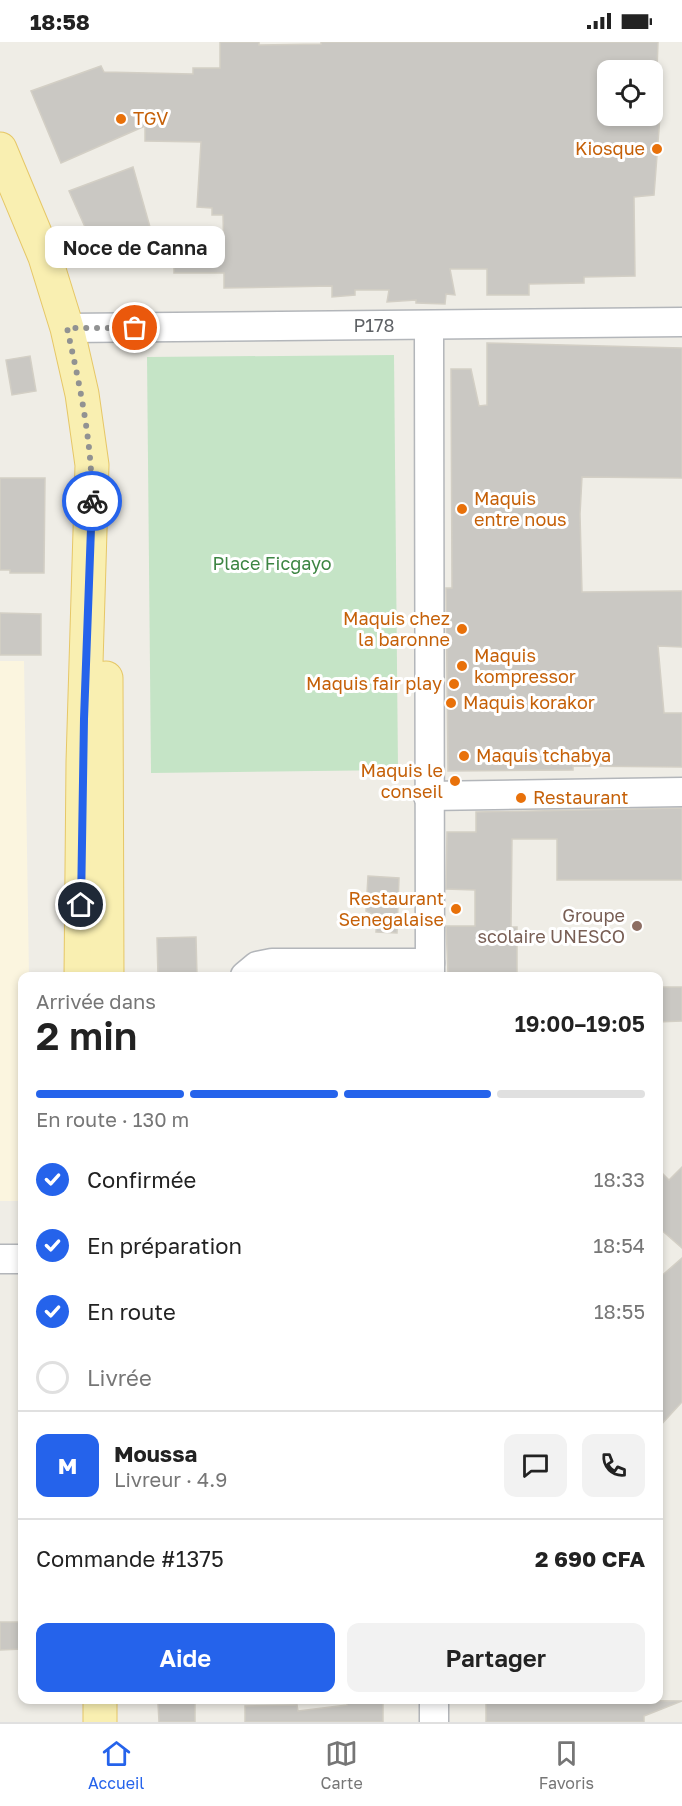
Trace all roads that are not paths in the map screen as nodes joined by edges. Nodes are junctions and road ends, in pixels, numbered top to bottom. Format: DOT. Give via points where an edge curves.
graph roads {
  1 [pos="0,148"];
  2 [pos="682,322"];
  3 [pos="429,326"];
  4 [pos="67,328"];
  5 [pos="92,503"];
  6 [pos="682,792"];
  7 [pos="428,796"];
  8 [pos="430,970"];
  9 [pos="81,972"];
  10 [pos="107,972"];
  11 [pos="249,972"];
  12 [pos="0,1259"];
  13 [pos="18,1259"];
  14 [pos="100,1704"];
  15 [pos="434,1704"];
  16 [pos="100,1722"];
  17 [pos="434,1722"];
  1 -- 4 [label="main road" via="45,257"];
  2 -- 3 [label="street, P178"];
  3 -- 4 [label="street, P178"];
  3 -- 7 [label="street"];
  4 -- 5 [label="main road" via="82,393 92,465"];
  5 -- 9 [label="main road"];
  5 -- 10 [label="main road" via="106,664"];
  6 -- 7 [label="street"];
  7 -- 8 [label="street"];
  8 -- 11 [label="street" via="272,963"];
  12 -- 13 [label="street"];
  14 -- 16 [label="main road"];
  15 -- 17 [label="street"];
}
